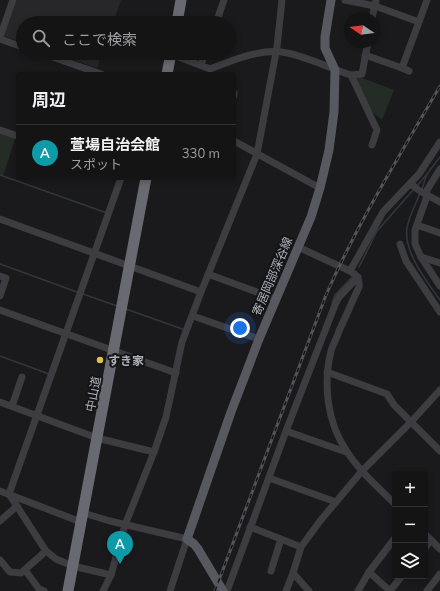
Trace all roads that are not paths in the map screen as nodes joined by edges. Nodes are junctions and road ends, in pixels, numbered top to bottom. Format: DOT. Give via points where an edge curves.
graph roads {
  1 [pos="13,0"];
  2 [pos="181,0"];
  3 [pos="224,0"];
  4 [pos="282,0"];
  5 [pos="331,0"];
  6 [pos="345,0"];
  7 [pos="427,0"];
  8 [pos="375,3"];
  9 [pos="178,16"];
  10 [pos="218,16"];
  11 [pos="419,22"];
  12 [pos="0,38"];
  13 [pos="16,44"];
  14 [pos="367,48"];
  15 [pos="276,52"];
  16 [pos="365,55"];
  17 [pos="236,59"];
  18 [pos="61,60"];
  19 [pos="170,60"];
  20 [pos="187,60"];
  21 [pos="203,60"];
  22 [pos="232,60"];
  23 [pos="201,65"];
  24 [pos="335,70"];
  25 [pos="95,72"];
  26 [pos="167,72"];
  27 [pos="351,75"];
  28 [pos="0,130"];
  29 [pos="16,135"];
  30 [pos="236,142"];
  31 [pos="440,142"];
  32 [pos="372,145"];
  33 [pos="257,154"];
  34 [pos="440,169"];
  35 [pos="120,180"];
  36 [pos="144,180"];
  37 [pos="320,188"];
  38 [pos="418,189"];
  39 [pos="440,202"];
  40 [pos="0,219"];
  41 [pos="417,225"];
  42 [pos="440,232"];
  43 [pos="400,244"];
  44 [pos="298,247"];
  45 [pos="94,253"];
  46 [pos="421,257"];
  47 [pos="440,263"];
  48 [pos="130,266"];
  49 [pos="350,271"];
  50 [pos="208,274"];
  51 [pos="0,276"];
  52 [pos="358,277"];
  53 [pos="440,286"];
  54 [pos="201,292"];
  55 [pos="0,296"];
  56 [pos="276,299"];
  57 [pos="0,310"];
  58 [pos="440,312"];
  59 [pos="193,316"];
  60 [pos="66,334"];
  61 [pos="259,339"];
  62 [pos="114,350"];
  63 [pos="327,372"];
  64 [pos="176,373"];
  65 [pos="22,377"];
  66 [pos="440,390"];
  67 [pos="0,402"];
  68 [pos="12,406"];
  69 [pos="37,416"];
  70 [pos="411,422"];
  71 [pos="286,431"];
  72 [pos="97,438"];
  73 [pos="440,451"];
  74 [pos="154,452"];
  75 [pos="346,452"];
  76 [pos="362,471"];
  77 [pos="268,478"];
  78 [pos="0,491"];
  79 [pos="9,494"];
  80 [pos="392,501"];
  81 [pos="336,502"];
  82 [pos="17,506"];
  83 [pos="82,518"];
  84 [pos="0,521"];
  85 [pos="125,525"];
  86 [pos="250,527"];
  87 [pos="428,537"];
  88 [pos="187,539"];
  89 [pos="281,539"];
  90 [pos="431,540"];
  91 [pos="392,542"];
  92 [pos="428,544"];
  93 [pos="301,547"];
  94 [pos="440,549"];
  95 [pos="46,552"];
  96 [pos="0,560"];
  97 [pos="73,566"];
  98 [pos="25,570"];
  99 [pos="271,571"];
  100 [pos="369,572"];
  101 [pos="293,573"];
  102 [pos="440,574"];
  103 [pos="111,575"];
  104 [pos="400,579"];
  105 [pos="44,591"];
  106 [pos="68,591"];
  107 [pos="103,591"];
  108 [pos="170,591"];
  109 [pos="227,591"];
  110 [pos="286,591"];
  111 [pos="309,591"];
  112 [pos="358,591"];
  113 [pos="390,591"];
  114 [pos="427,591"];
  1 -- 12 [label="street"];
  2 -- 9 [label="highway"];
  3 -- 10 [label="street"];
  4 -- 15 [label="street"];
  5 -- 24 [label="main road, 寄居岡部深谷線" via="325,37 326,48"];
  6 -- 8 [label="street"];
  7 -- 11 [label="street"];
  8 -- 11 [label="street"];
  11 -- 16 [label="street" via="405,70"];
  12 -- 13 [label="street"];
  14 -- 16 [label="street"];
  15 -- 17 [label="street"];
  15 -- 24 [label="street" via="297,55"];
  15 -- 33 [label="street"];
  16 -- 27 [label="street" via="362,74"];
  18 -- 25 [label="street"];
  19 -- 26 [label="highway"];
  20 -- 23 [label="street"];
  21 -- 23 [label="street"];
  22 -- 23 [label="street" via="210,69"];
  24 -- 27 [label="street"];
  24 -- 37 [label="main road, 寄居岡部深谷線" via="334,112"];
  27 -- 32 [label="street" via="377,130"];
  28 -- 29 [label="street"];
  30 -- 33 [label="street"];
  31 -- 38 [label="street" via="419,174"];
  33 -- 37 [label="street"];
  33 -- 50 [label="street"];
  34 -- 38 [label="street" via="430,185"];
  35 -- 45 [label="street"];
  36 -- 48 [label="highway, 中山道"];
  37 -- 44 [label="main road, 寄居岡部深谷線"];
  38 -- 39 [label="street"];
  38 -- 41 [label="street" via="424,206"];
  38 -- 49 [label="street" via="383,212"];
  40 -- 45 [label="street"];
  41 -- 42 [label="street"];
  41 -- 46 [label="street" via="415,244"];
  43 -- 58 [label="street" via="406,261"];
  44 -- 49 [label="street"];
  44 -- 56 [label="main road, 寄居岡部深谷線"];
  45 -- 48 [label="street"];
  45 -- 60 [label="street"];
  46 -- 47 [label="street"];
  46 -- 53 [label="street"];
  48 -- 54 [label="street"];
  48 -- 62 [label="highway, 中山道"];
  49 -- 52 [label="street"];
  50 -- 54 [label="street"];
  50 -- 56 [label="street"];
  51 -- 55 [label="street" via="6,278"];
  52 -- 63 [label="street" via="359,287 332,350"];
  52 -- 71 [label="street" via="339,296"];
  54 -- 59 [label="street"];
  56 -- 61 [label="main road, 寄居岡部深谷線"];
  57 -- 60 [label="street"];
  59 -- 61 [label="street"];
  59 -- 64 [label="street" via="182,342"];
  60 -- 62 [label="street"];
  60 -- 69 [label="street"];
  61 -- 88 [label="main road, 寄居岡部深谷線" via="230,412"];
  62 -- 64 [label="street"];
  62 -- 72 [label="highway, 中山道"];
  63 -- 70 [label="street" via="387,394"];
  63 -- 75 [label="street" via="328,405 332,422"];
  64 -- 74 [label="street" via="166,417"];
  65 -- 68 [label="street"];
  66 -- 70 [label="street"];
  67 -- 68 [label="street"];
  68 -- 69 [label="street"];
  69 -- 72 [label="street"];
  69 -- 79 [label="street"];
  70 -- 73 [label="street"];
  70 -- 76 [label="street"];
  71 -- 75 [label="street"];
  71 -- 77 [label="street"];
  72 -- 74 [label="street"];
  72 -- 83 [label="highway, 中山道"];
  74 -- 85 [label="street"];
  75 -- 76 [label="street"];
  76 -- 80 [label="street"];
  76 -- 81 [label="street"];
  77 -- 81 [label="street"];
  77 -- 86 [label="street"];
  78 -- 79 [label="street"];
  79 -- 82 [label="street"];
  79 -- 83 [label="street"];
  81 -- 93 [label="street"];
  82 -- 84 [label="street"];
  82 -- 95 [label="street"];
  83 -- 85 [label="street"];
  83 -- 97 [label="highway, 中山道"];
  85 -- 88 [label="street"];
  85 -- 103 [label="street"];
  86 -- 89 [label="street"];
  86 -- 109 [label="street"];
  87 -- 90 [label="street"];
  88 -- 108 [label="street"];
  88 -- 109 [label="main road" via="198,549"];
  89 -- 93 [label="street"];
  89 -- 99 [label="street"];
  90 -- 92 [label="street"];
  90 -- 94 [label="street"];
  91 -- 100 [label="street"];
  93 -- 101 [label="street"];
  95 -- 97 [label="street"];
  95 -- 98 [label="street"];
  96 -- 98 [label="street" via="10,572 21,573"];
  97 -- 103 [label="street"];
  97 -- 106 [label="highway, 中山道"];
  98 -- 105 [label="street" via="39,589"];
  100 -- 112 [label="street"];
  100 -- 113 [label="street"];
  101 -- 110 [label="street"];
  101 -- 111 [label="street"];
  102 -- 114 [label="street"];
  103 -- 107 [label="street"];
  104 -- 113 [label="street"];
}
